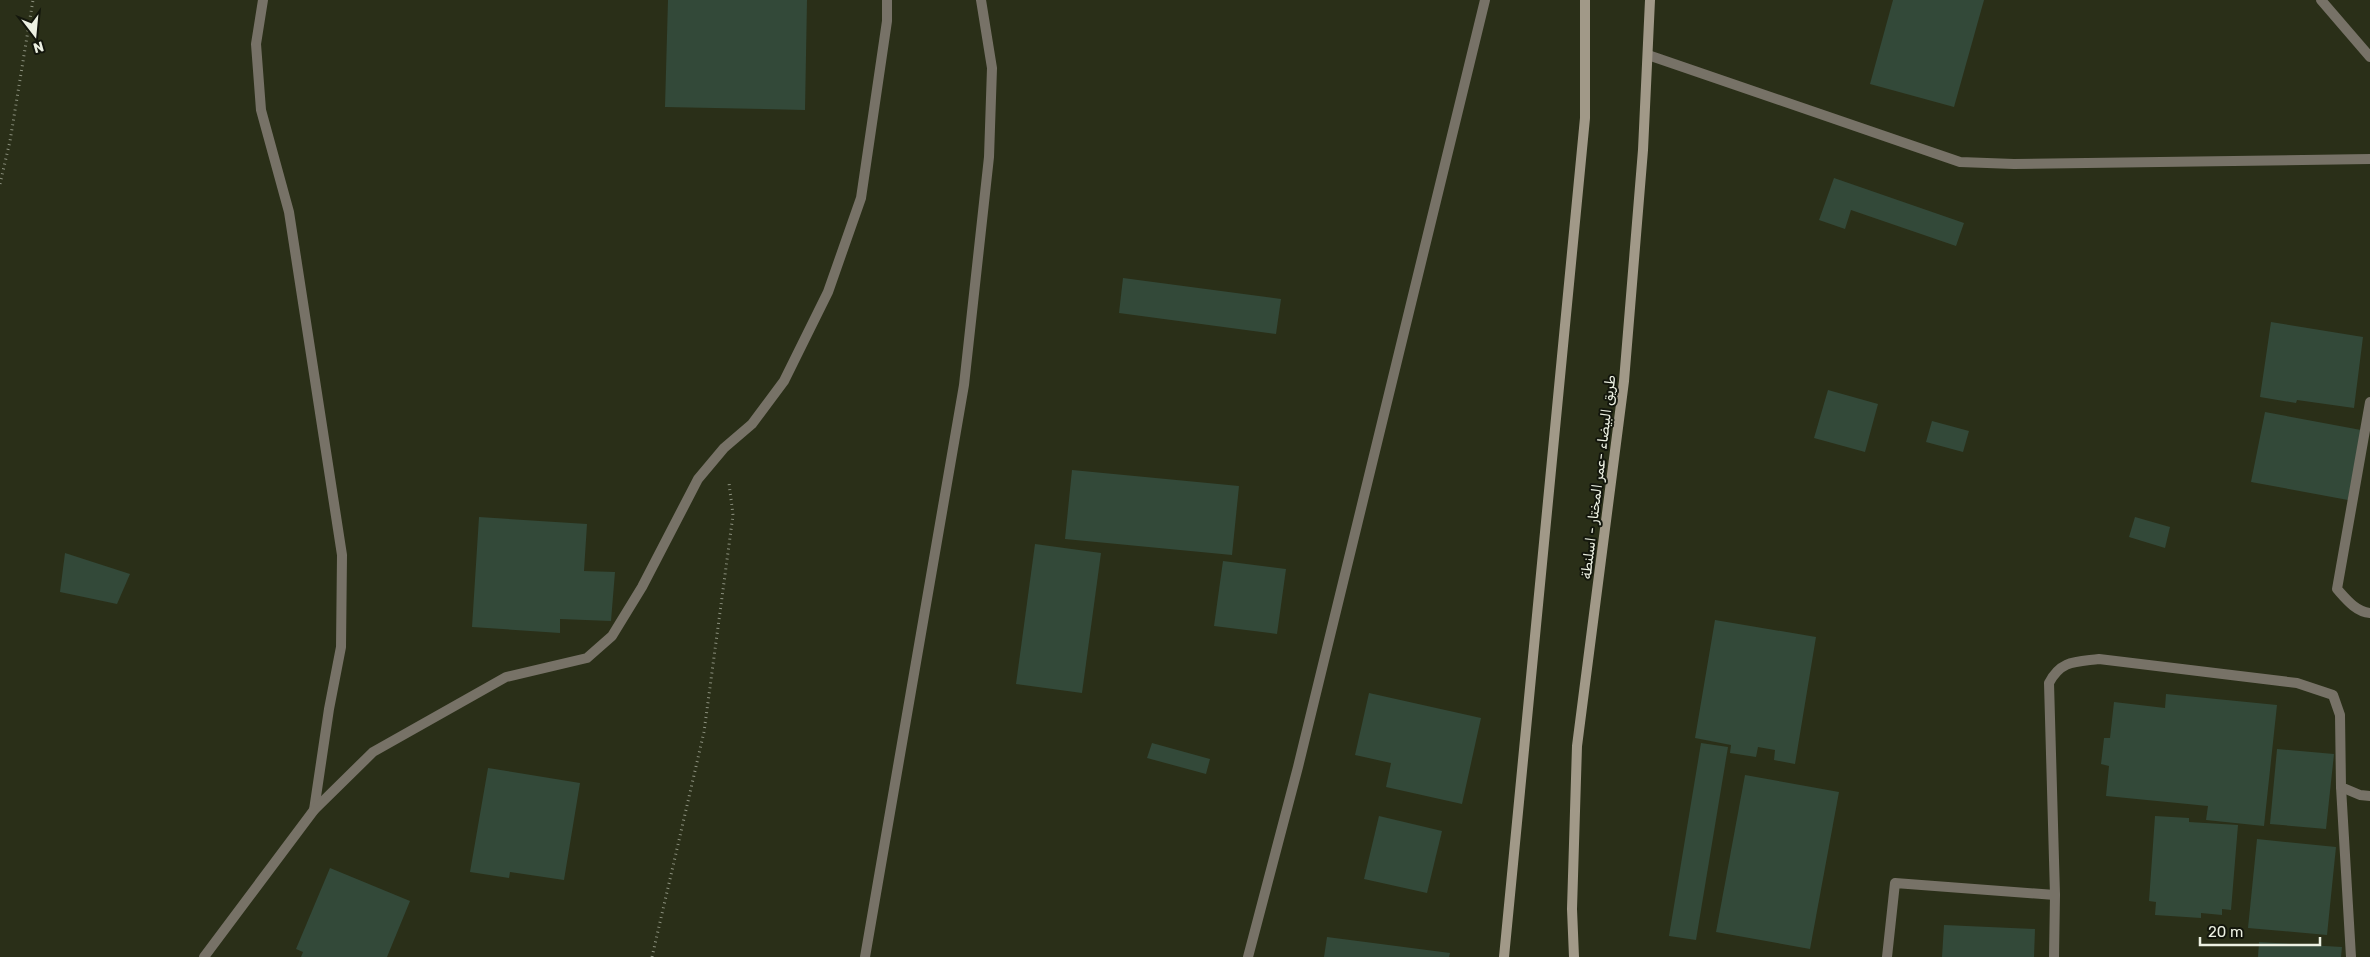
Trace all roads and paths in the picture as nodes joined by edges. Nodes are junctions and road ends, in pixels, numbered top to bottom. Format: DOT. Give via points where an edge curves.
graph roads {
  1 [pos="33,0"];
  2 [pos="263,0"];
  3 [pos="887,0"];
  4 [pos="981,0"];
  5 [pos="1485,0"];
  6 [pos="1585,0"];
  7 [pos="1650,0"];
  8 [pos="2321,0"];
  9 [pos="1648,55"];
  10 [pos="2370,57"];
  11 [pos="2370,159"];
  12 [pos="0,184"];
  13 [pos="2370,402"];
  14 [pos="724,448"];
  15 [pos="2370,613"];
  16 [pos="2341,787"];
  17 [pos="2370,796"];
  18 [pos="314,810"];
  19 [pos="2055,895"];
  20 [pos="204,957"];
  21 [pos="652,957"];
  22 [pos="865,957"];
  23 [pos="1248,957"];
  24 [pos="1504,957"];
  25 [pos="1574,957"];
  26 [pos="1887,957"];
  27 [pos="2054,957"];
  28 [pos="2351,957"];
  1 -- 12 [label="path"];
  2 -- 18 [label="street" via="256,44 261,110 289,212 342,555 341,647"];
  3 -- 14 [label="street" via="887,21 860,198 828,292 784,381 752,424"];
  4 -- 22 [label="street" via="992,68 989,157 964,385"];
  5 -- 23 [label="street" via="1298,766"];
  6 -- 24 [label="main road" via="1585,118"];
  7 -- 9 [label="main road, طريق البيضاء -عمر المختار - اسلنطة"];
  8 -- 10 [label="street"];
  9 -- 11 [label="street" via="1960,162"];
  9 -- 25 [label="main road, طريق البيضاء -عمر المختار - اسلنطة" via="1624,381 1577,746 1572,909"];
  13 -- 15 [label="street" via="2338,589 2349,602"];
  14 -- 18 [label="street" via="698,479 642,587 612,636 587,658 506,677 373,752"];
  14 -- 21 [label="path" via="733,516 704,732"];
  16 -- 17 [label="street"];
  16 -- 19 [label="street" via="2340,715 2332,695 2297,683 2119,661 2099,659 2070,663 2056,670 2050,683"];
  16 -- 28 [label="street"];
  18 -- 20 [label="street"];
  19 -- 26 [label="street" via="1894,883"];
  19 -- 27 [label="street"];
}
